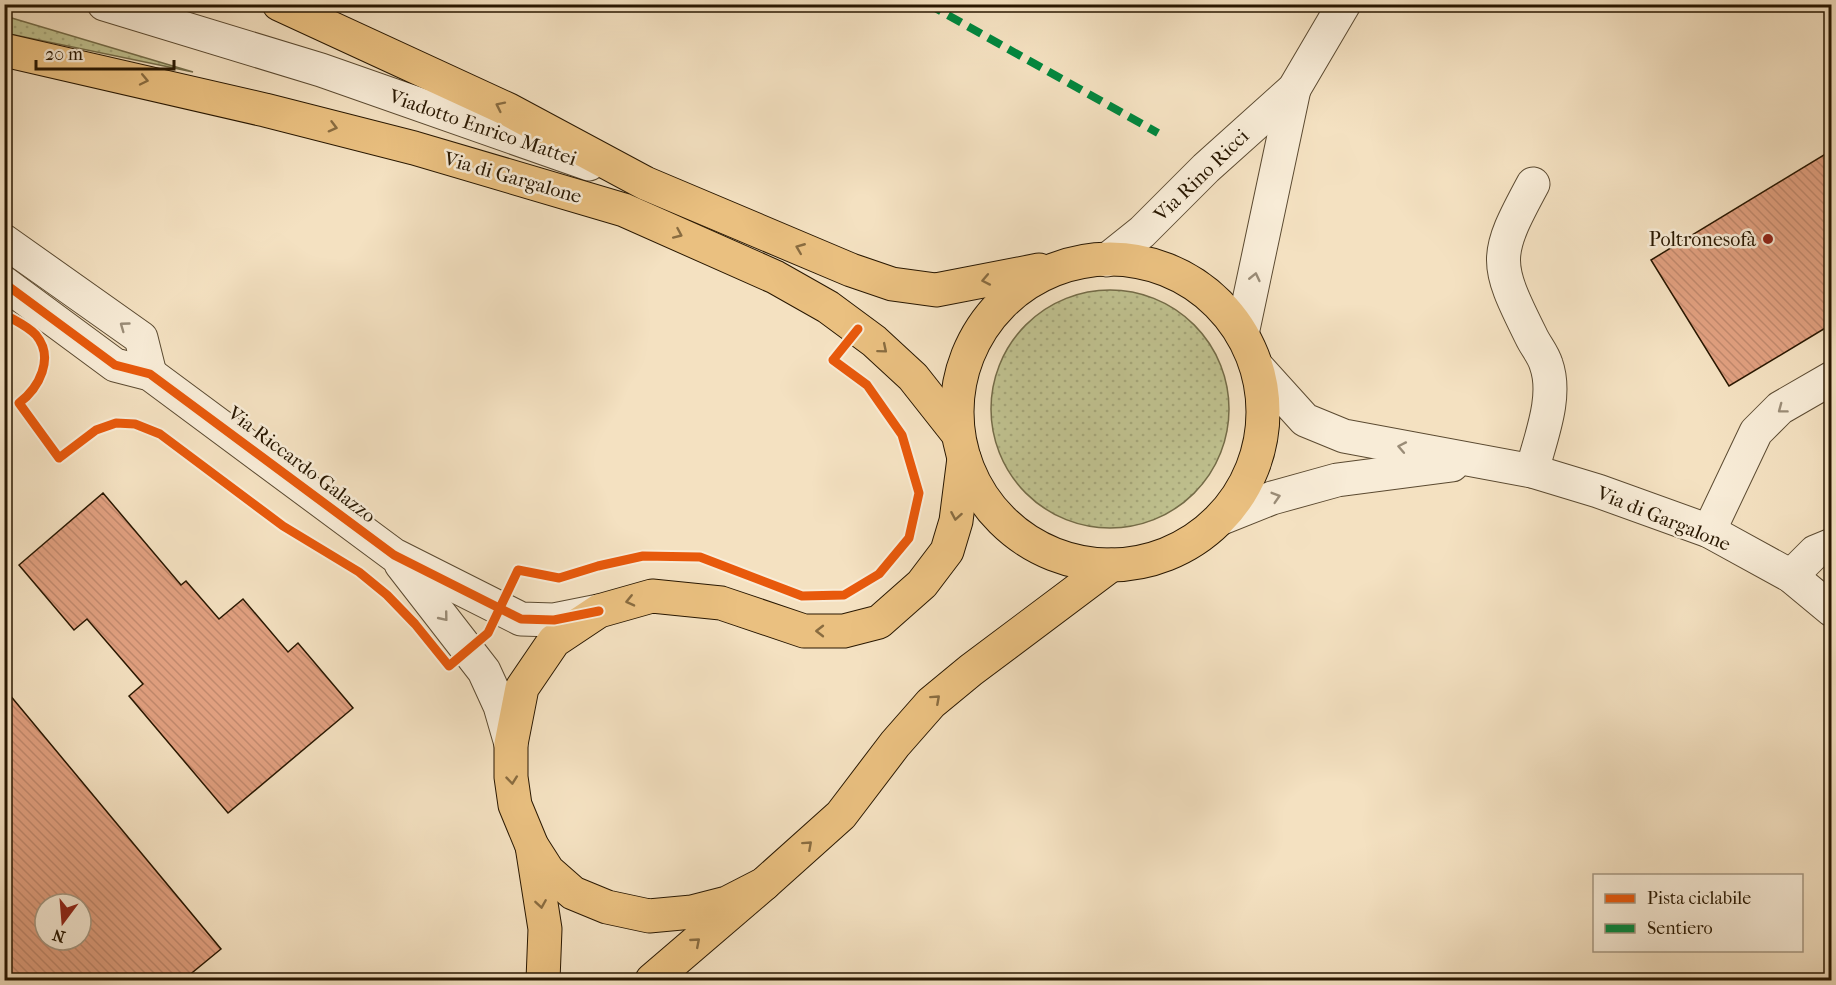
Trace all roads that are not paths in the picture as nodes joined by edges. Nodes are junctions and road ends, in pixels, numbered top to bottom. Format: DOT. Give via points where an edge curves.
graph roads {
  1 [pos="104,4"];
  2 [pos="279,4"];
  3 [pos="1344,4"];
  4 [pos="4,50"];
  5 [pos="321,70"];
  6 [pos="1294,89"];
  7 [pos="645,183"];
  8 [pos="1533,184"];
  9 [pos="624,210"];
  10 [pos="4,241"];
  11 [pos="1107,260"];
  12 [pos="1064,265"];
  13 [pos="4,284"];
  14 [pos="1242,334"];
  15 [pos="1257,367"];
  16 [pos="150,374"];
  17 [pos="1832,378"];
  18 [pos="961,446"];
  19 [pos="1480,461"];
  20 [pos="1532,471"];
  21 [pos="1222,518"];
  22 [pos="1709,531"];
  23 [pos="1832,545"];
  24 [pos="394,555"];
  25 [pos="1111,565"];
  26 [pos="1791,576"];
  27 [pos="1832,610"];
  28 [pos="599,611"];
  29 [pos="510,744"];
  30 [pos="532,846"];
  31 [pos="764,884"];
  32 [pos="543,981"];
  33 [pos="652,981"];
  1 -- 5 [label="street, Viadotto Enrico Mattei"];
  7 -- 2 [label="main road, one-way" via="509,110"];
  3 -- 6 [label="street, Via Rino Ricci"];
  4 -- 9 [label="main road, Via di Gargalone, one-way" via="414,148"];
  5 -- 7 [label="street, Viadotto Enrico Mattei"];
  5 -- 9 [label="street, Viadotto Enrico Mattei"];
  6 -- 11 [label="street, Via Rino Ricci"];
  14 -- 6 [label="street, Via Rino Ricci, one-way"];
  12 -- 7 [label="main road, one-way" via="936,290 892,284"];
  8 -- 20 [label="street" via="1509,231 1501,262 1547,364 1548,406"];
  9 -- 18 [label="main road, Via di Gargalone, one-way" via="792,284 828,307 913,377"];
  16 -- 10 [label="street, one-way" via="141,338"];
  11 -- 12 [label="main road"];
  11 -- 14 [label="main road" via="1126,259 1186,278 1211,297"];
  12 -- 18 [label="main road" via="1016,291 979,332 959,383"];
  13 -- 16 [label="street, Via Riccardo Galazzo" via="115,365"];
  14 -- 15 [label="main road"];
  19 -- 15 [label="street, Via di Gargalone, one-way" via="1344,436 1305,420"];
  15 -- 21 [label="main road" via="1263,393 1260,447 1252,473"];
  16 -- 24 [label="street, Via Riccardo Galazzo"];
  17 -- 22 [label="street, one-way" via="1780,408 1756,432"];
  18 -- 25 [label="main road, Via di Gargalone" via="987,504 1024,539 1071,560"];
  18 -- 28 [label="main road, one-way" via="956,521 947,551 922,584 879,622 843,631 804,631 721,603 652,596"];
  19 -- 20 [label="street, Via di Gargalone"];
  21 -- 19 [label="street, Via di Gargalone, one-way" via="1272,498 1337,480"];
  20 -- 22 [label="street, Via di Gargalone"];
  21 -- 25 [label="main road" via="1190,543 1152,559"];
  22 -- 26 [label="street, Via di Gargalone"];
  23 -- 26 [label="street" via="1815,552"];
  24 -- 28 [label="street, Via Riccardo Galazzo" via="522,619 554,620"];
  24 -- 29 [label="street, Via Riccardo Galazzo, one-way" via="484,671 500,706"];
  31 -- 25 [label="main road, one-way" via="841,815 931,703"];
  26 -- 27 [label="street, Via di Gargalone"];
  28 -- 29 [label="main road" via="554,641 536,664 522,688"];
  29 -- 30 [label="main road, one-way" via="515,805"];
  30 -- 31 [label="main road" via="548,871 573,893 607,907 650,916 692,912 726,903"];
  30 -- 32 [label="main road, one-way" via="545,929"];
  33 -- 31 [label="main road, one-way"];
}
